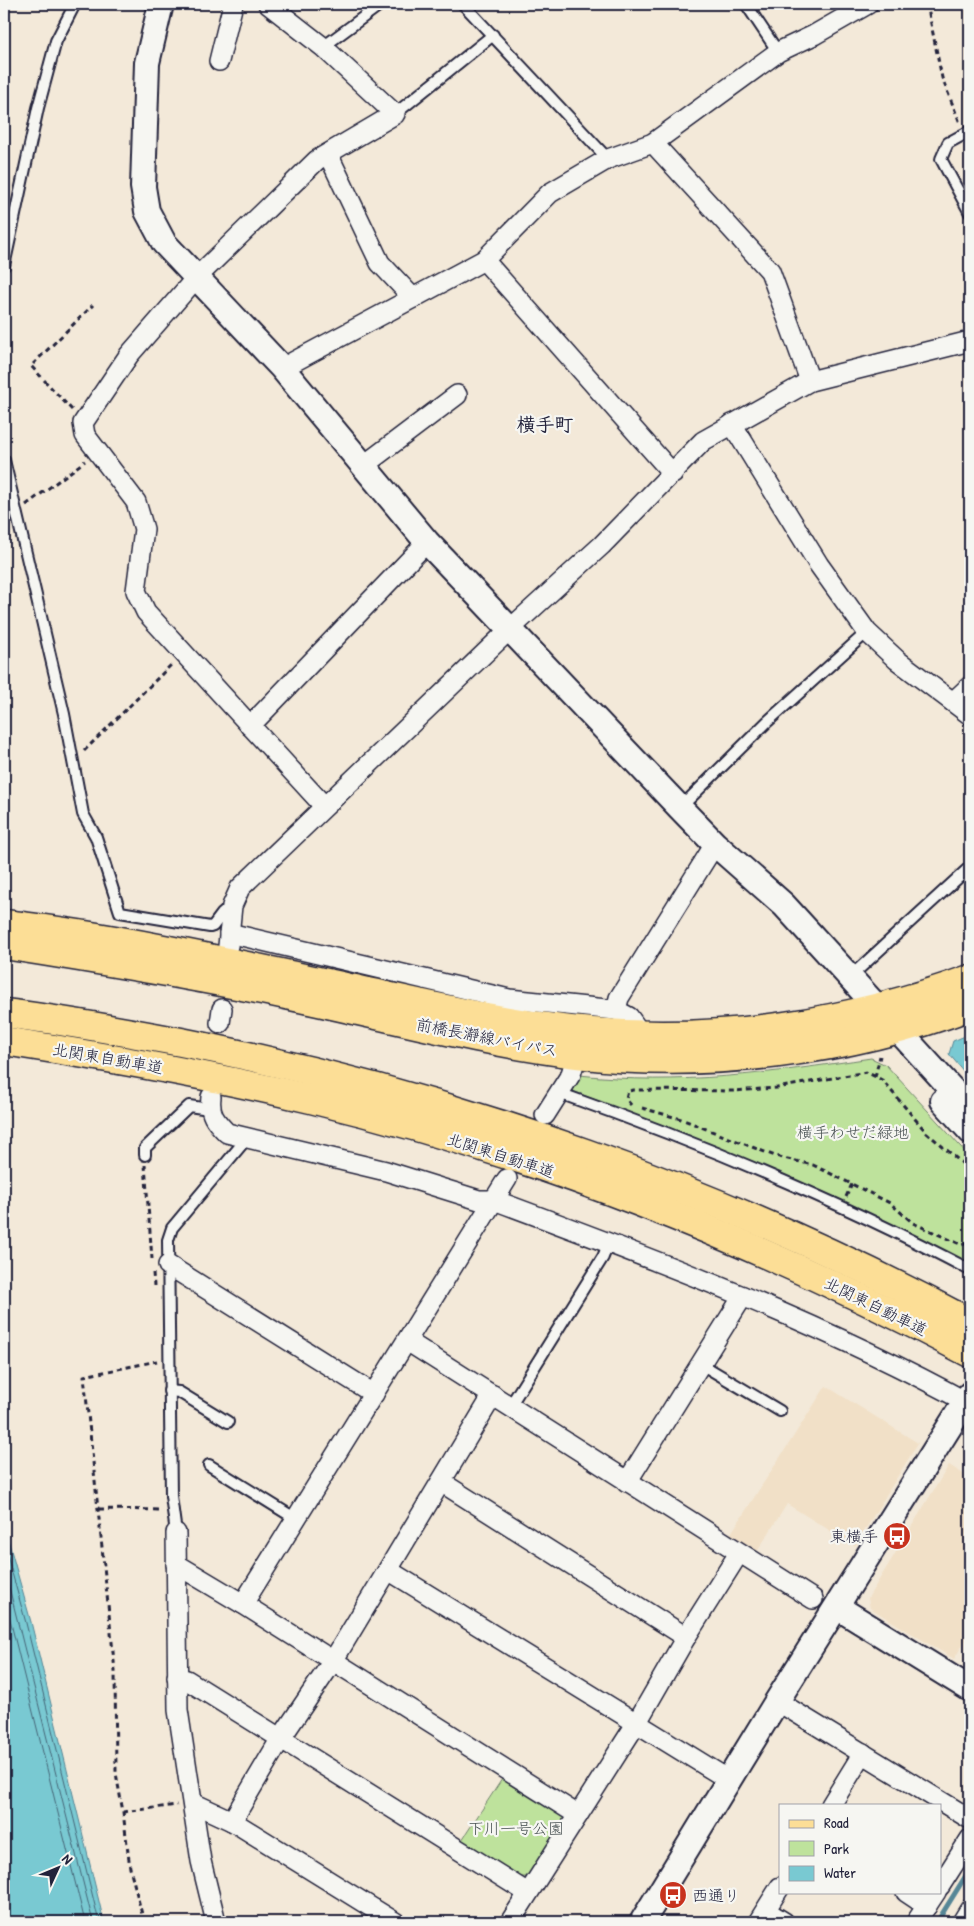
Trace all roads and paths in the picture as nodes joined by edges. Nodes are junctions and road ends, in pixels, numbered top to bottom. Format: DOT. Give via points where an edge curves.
graph roads {
  1 [pos="75,4"];
  2 [pos="161,4"];
  3 [pos="233,4"];
  4 [pos="268,4"];
  5 [pos="382,4"];
  6 [pos="463,4"];
  7 [pos="746,4"];
  8 [pos="868,4"];
  9 [pos="927,4"];
  10 [pos="492,35"];
  11 [pos="323,47"];
  12 [pos="778,52"];
  13 [pos="218,61"];
  14 [pos="395,114"];
  15 [pos="967,132"];
  16 [pos="653,143"];
  17 [pos="328,154"];
  18 [pos="608,159"];
  19 [pos="970,213"];
  20 [pos="484,260"];
  21 [pos="4,266"];
  22 [pos="196,278"];
  23 [pos="413,298"];
  24 [pos="92,305"];
  25 [pos="970,341"];
  26 [pos="282,368"];
  27 [pos="810,381"];
  28 [pos="457,395"];
  29 [pos="83,423"];
  30 [pos="732,424"];
  31 [pos="98,452"];
  32 [pos="4,460"];
  33 [pos="363,466"];
  34 [pos="673,474"];
  35 [pos="16,513"];
  36 [pos="427,542"];
  37 [pos="510,629"];
  38 [pos="867,632"];
  39 [pos="184,653"];
  40 [pos="970,686"];
  41 [pos="953,702"];
  42 [pos="970,715"];
  43 [pos="250,726"];
  44 [pos="73,762"];
  45 [pos="324,806"];
  46 [pos="680,808"];
  47 [pos="715,844"];
  48 [pos="970,866"];
  49 [pos="232,906"];
  50 [pos="4,924"];
  51 [pos="4,945"];
  52 [pos="106,950"];
  53 [pos="850,977"];
  54 [pos="970,979"];
  55 [pos="970,1006"];
  56 [pos="870,1009"];
  57 [pos="616,1010"];
  58 [pos="4,1013"];
  59 [pos="642,1034"];
  60 [pos="887,1039"];
  61 [pos="4,1041"];
  62 [pos="577,1054"];
  63 [pos="875,1077"];
  64 [pos="559,1093"];
  65 [pos="210,1103"];
  66 [pos="970,1109"];
  67 [pos="545,1115"];
  68 [pos="970,1131"];
  69 [pos="248,1138"];
  70 [pos="144,1155"];
  71 [pos="970,1170"];
  72 [pos="507,1178"];
  73 [pos="494,1200"];
  74 [pos="609,1242"];
  75 [pos="970,1242"];
  76 [pos="168,1265"];
  77 [pos="970,1270"];
  78 [pos="743,1296"];
  79 [pos="970,1323"];
  80 [pos="407,1341"];
  81 [pos="970,1353"];
  82 [pos="160,1360"];
  83 [pos="701,1364"];
  84 [pos="170,1391"];
  85 [pos="374,1394"];
  86 [pos="494,1396"];
  87 [pos="969,1400"];
  88 [pos="510,1406"];
  89 [pos="780,1411"];
  90 [pos="228,1422"];
  91 [pos="209,1465"];
  92 [pos="441,1482"];
  93 [pos="627,1482"];
  94 [pos="99,1509"];
  95 [pos="172,1510"];
  96 [pos="296,1518"];
  97 [pos="176,1533"];
  98 [pos="739,1553"];
  99 [pos="176,1564"];
  100 [pos="388,1570"];
  101 [pos="813,1600"];
  102 [pos="243,1604"];
  103 [pos="837,1607"];
  104 [pos="686,1637"];
  105 [pos="333,1660"];
  106 [pos="177,1678"];
  107 [pos="970,1689"];
  108 [pos="778,1701"];
  109 [pos="636,1724"];
  110 [pos="282,1738"];
  111 [pos="863,1753"];
  112 [pos="729,1780"];
  113 [pos="192,1803"];
  114 [pos="831,1804"];
  115 [pos="123,1812"];
  116 [pos="578,1815"];
  117 [pos="970,1819"];
  118 [pos="232,1821"];
  119 [pos="970,1839"];
  120 [pos="942,1883"];
  121 [pos="779,1889"];
  122 [pos="528,1893"];
  123 [pos="913,1894"];
  124 [pos="932,1899"];
  125 [pos="970,1909"];
  126 [pos="762,1916"];
  127 [pos="144,1922"];
  128 [pos="216,1922"];
  129 [pos="395,1922"];
  130 [pos="510,1922"];
  131 [pos="642,1922"];
  132 [pos="784,1922"];
  133 [pos="916,1922"];
  134 [pos="962,1922"];
  1 -- 21 [label="lane" via="56,41"];
  2 -- 22 [label="street" via="147,63 143,187 154,228"];
  3 -- 13 [label="street"];
  4 -- 11 [label="street"];
  5 -- 11 [label="lane"];
  6 -- 10 [label="lane"];
  7 -- 12 [label="lane"];
  8 -- 12 [label="street"];
  9 -- 15 [label="path" via="942,78"];
  10 -- 14 [label="lane"];
  10 -- 18 [label="lane"];
  11 -- 14 [label="street"];
  12 -- 16 [label="street"];
  14 -- 17 [label="street"];
  15 -- 19 [label="lane" via="948,143 941,159"];
  16 -- 18 [label="street"];
  16 -- 27 [label="street" via="770,272"];
  17 -- 22 [label="street" via="317,160"];
  17 -- 23 [label="street" via="380,263"];
  18 -- 20 [label="street" via="550,193"];
  20 -- 23 [label="street"];
  20 -- 34 [label="street"];
  22 -- 26 [label="street"];
  22 -- 29 [label="street" via="129,355"];
  23 -- 26 [label="street"];
  24 -- 29 [label="path" via="31,366"];
  25 -- 27 [label="street"];
  26 -- 33 [label="street"];
  27 -- 30 [label="street"];
  28 -- 33 [label="street"];
  29 -- 31 [label="street" via="85,434"];
  30 -- 34 [label="street" via="703,441"];
  30 -- 38 [label="street" via="819,564"];
  31 -- 35 [label="path"];
  31 -- 39 [label="street" via="136,502 144,529 136,591 146,612"];
  32 -- 35 [label="lane"];
  33 -- 36 [label="street"];
  34 -- 37 [label="street" via="602,545"];
  35 -- 44 [label="lane"];
  36 -- 37 [label="street"];
  36 -- 43 [label="street"];
  37 -- 45 [label="street"];
  37 -- 46 [label="street"];
  38 -- 41 [label="street" via="897,660"];
  38 -- 46 [label="lane" via="767,722"];
  39 -- 43 [label="street"];
  39 -- 44 [label="path"];
  40 -- 41 [label="street"];
  41 -- 42 [label="street"];
  43 -- 45 [label="street"];
  44 -- 49 [label="lane" via="84,814 96,837 120,912 210,927"];
  45 -- 49 [label="street" via="240,888"];
  46 -- 47 [label="street"];
  47 -- 53 [label="street" via="784,905"];
  47 -- 56 [label="street" via="758,896"];
  47 -- 57 [label="street" via="619,998"];
  48 -- 53 [label="lane"];
  49 -- 57 [label="street" via="228,940 509,998"];
  50 -- 52 [label="main road, 前橋長瀞線バイパス"];
  51 -- 52 [label="main road, 前橋長瀞線バイパス"];
  52 -- 59 [label="main road, 前橋長瀞線バイパス" via="482,1017 592,1032"];
  52 -- 62 [label="main road, 前橋長瀞線バイパス" via="480,1039"];
  53 -- 56 [label="street"];
  54 -- 56 [label="main road, 前橋長瀞線バイパス"];
  55 -- 60 [label="main road, 前橋長瀞線バイパス"];
  56 -- 59 [label="main road, 前橋長瀞線バイパス" via="762,1029 710,1034"];
  56 -- 60 [label="street"];
  57 -- 59 [label="street" via="629,1018"];
  58 -- 79 [label="main road, 北関東自動車道" via="232,1052 320,1073 478,1118 601,1159 792,1235"];
  60 -- 62 [label="main road, 前橋長瀞線バイパス" via="775,1054 646,1060"];
  60 -- 63 [label="path"];
  60 -- 66 [label="street"];
  60 -- 68 [label="street"];
  61 -- 81 [label="main road, 北関東自動車道" via="121,1059 314,1100 494,1152 591,1185 780,1260"];
  62 -- 64 [label="street" via="571,1074"];
  63 -- 71 [label="path" via="882,1080 927,1133"];
  63 -- 75 [label="path" via="866,1072 778,1088 733,1091 634,1090 628,1092 626,1098 632,1106 681,1119 775,1156 812,1165 890,1203 913,1223 962,1245"];
  64 -- 67 [label="street"];
  64 -- 77 [label="lane" via="726,1156 842,1206"];
  65 -- 69 [label="street" via="214,1120 228,1133"];
  65 -- 70 [label="lane" via="189,1106 145,1148"];
  69 -- 73 [label="street" via="386,1171 479,1200"];
  69 -- 76 [label="lane" via="172,1228 168,1240"];
  72 -- 73 [label="street"];
  73 -- 74 [label="street"];
  73 -- 80 [label="street"];
  74 -- 78 [label="street"];
  74 -- 88 [label="lane" via="603,1257"];
  76 -- 84 [label="lane"];
  76 -- 85 [label="street"];
  78 -- 83 [label="street"];
  78 -- 87 [label="street"];
  80 -- 85 [label="street"];
  80 -- 86 [label="street"];
  82 -- 94 [label="path" via="84,1376"];
  83 -- 89 [label="lane"];
  83 -- 93 [label="street"];
  84 -- 90 [label="lane" via="179,1392"];
  84 -- 95 [label="lane"];
  85 -- 96 [label="street"];
  86 -- 88 [label="street"];
  86 -- 92 [label="street"];
  87 -- 103 [label="street"];
  88 -- 93 [label="street"];
  91 -- 96 [label="lane"];
  92 -- 100 [label="street"];
  92 -- 104 [label="street"];
  93 -- 98 [label="street"];
  94 -- 95 [label="path"];
  94 -- 115 [label="path" via="115,1671 116,1773"];
  95 -- 97 [label="lane"];
  96 -- 102 [label="street"];
  97 -- 99 [label="street"];
  98 -- 101 [label="street"];
  98 -- 104 [label="street"];
  99 -- 102 [label="street"];
  99 -- 106 [label="street"];
  100 -- 105 [label="street"];
  100 -- 109 [label="street"];
  102 -- 105 [label="street"];
  103 -- 107 [label="street"];
  103 -- 108 [label="street"];
  104 -- 109 [label="street"];
  105 -- 110 [label="street"];
  105 -- 116 [label="street"];
  106 -- 110 [label="street" via="187,1680"];
  106 -- 113 [label="street" via="178,1710"];
  108 -- 111 [label="street"];
  108 -- 112 [label="street"];
  109 -- 112 [label="street"];
  109 -- 116 [label="street"];
  110 -- 118 [label="street"];
  110 -- 122 [label="street"];
  111 -- 114 [label="street"];
  111 -- 117 [label="street"];
  112 -- 131 [label="street"];
  113 -- 115 [label="path"];
  113 -- 118 [label="street"];
  113 -- 128 [label="street"];
  115 -- 127 [label="path" via="130,1868"];
  116 -- 122 [label="street"];
  118 -- 129 [label="street"];
  119 -- 120 [label="street"];
  121 -- 126 [label="street"];
  122 -- 130 [label="street"];
  123 -- 124 [label="street"];
  124 -- 133 [label="street"];
  125 -- 134 [label="street"];
  126 -- 132 [label="street"];
}
